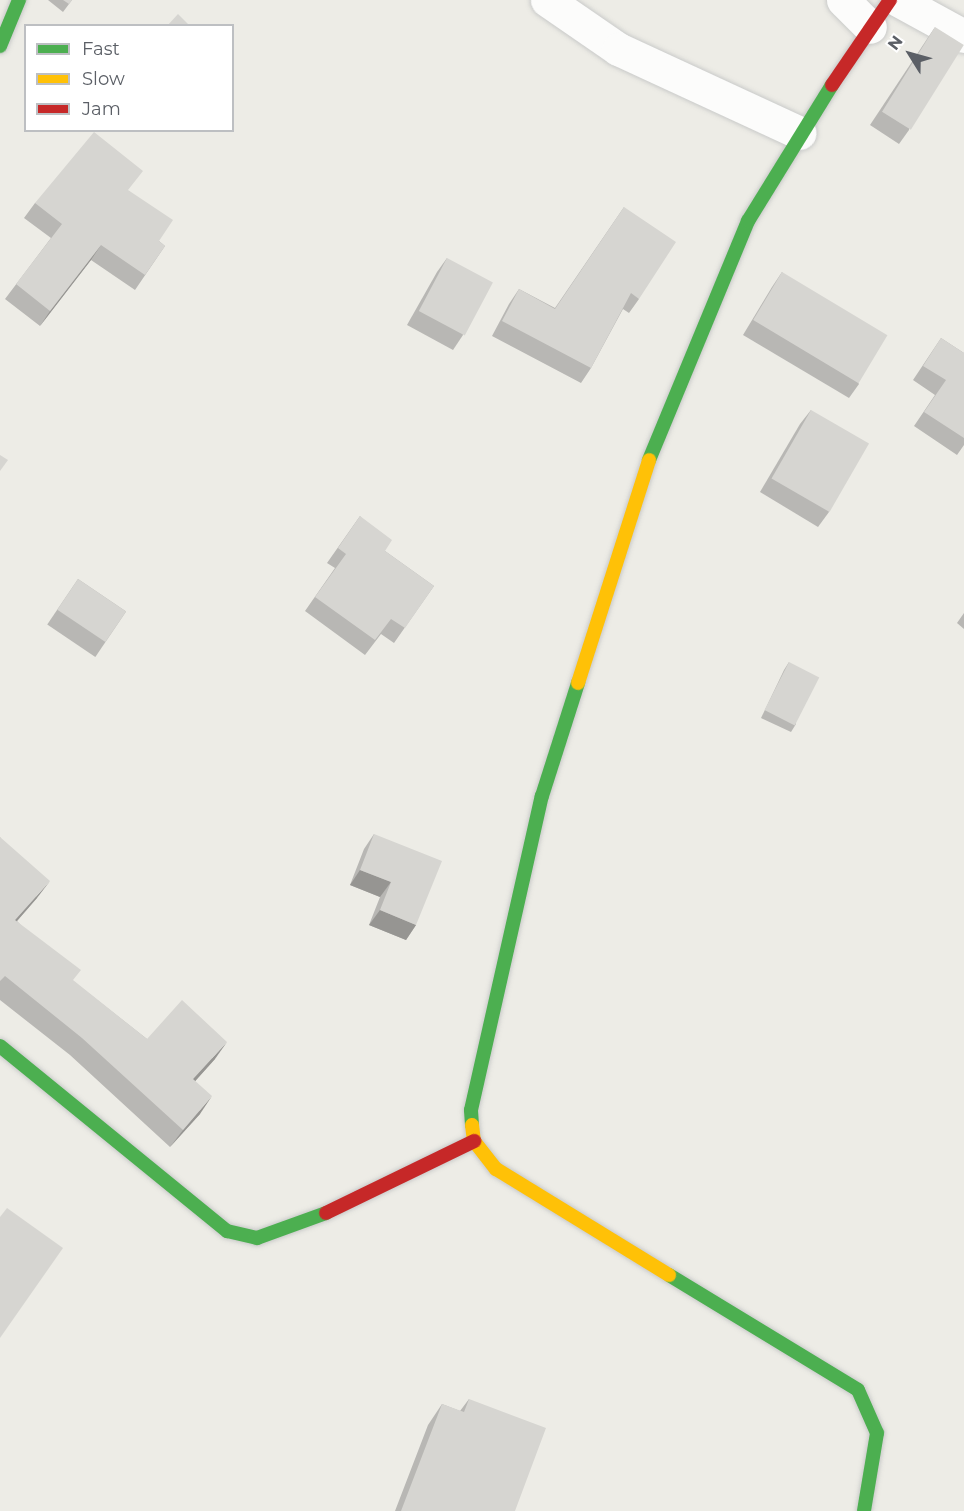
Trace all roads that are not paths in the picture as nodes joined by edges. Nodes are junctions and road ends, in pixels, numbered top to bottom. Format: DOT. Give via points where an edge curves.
graph roads {
  1 [pos="19,0"];
  2 [pos="547,0"];
  3 [pos="843,0"];
  4 [pos="890,0"];
  5 [pos="898,0"];
  6 [pos="870,27"];
  7 [pos="964,36"];
  8 [pos="0,46"];
  9 [pos="800,133"];
  10 [pos="0,1046"];
  11 [pos="474,1141"];
  12 [pos="864,1511"];
  1 -- 8 [label="street"];
  2 -- 9 [label="street" via="618,49"];
  3 -- 6 [label="street"];
  4 -- 6 [label="street"];
  5 -- 7 [label="street"];
  6 -- 9 [label="street"];
  9 -- 11 [label="street" via="748,221 659,427 542,796 471,1110"];
  10 -- 11 [label="street" via="226,1231 257,1238 296,1228"];
  11 -- 12 [label="street" via="496,1169 858,1390 877,1433"];
}
